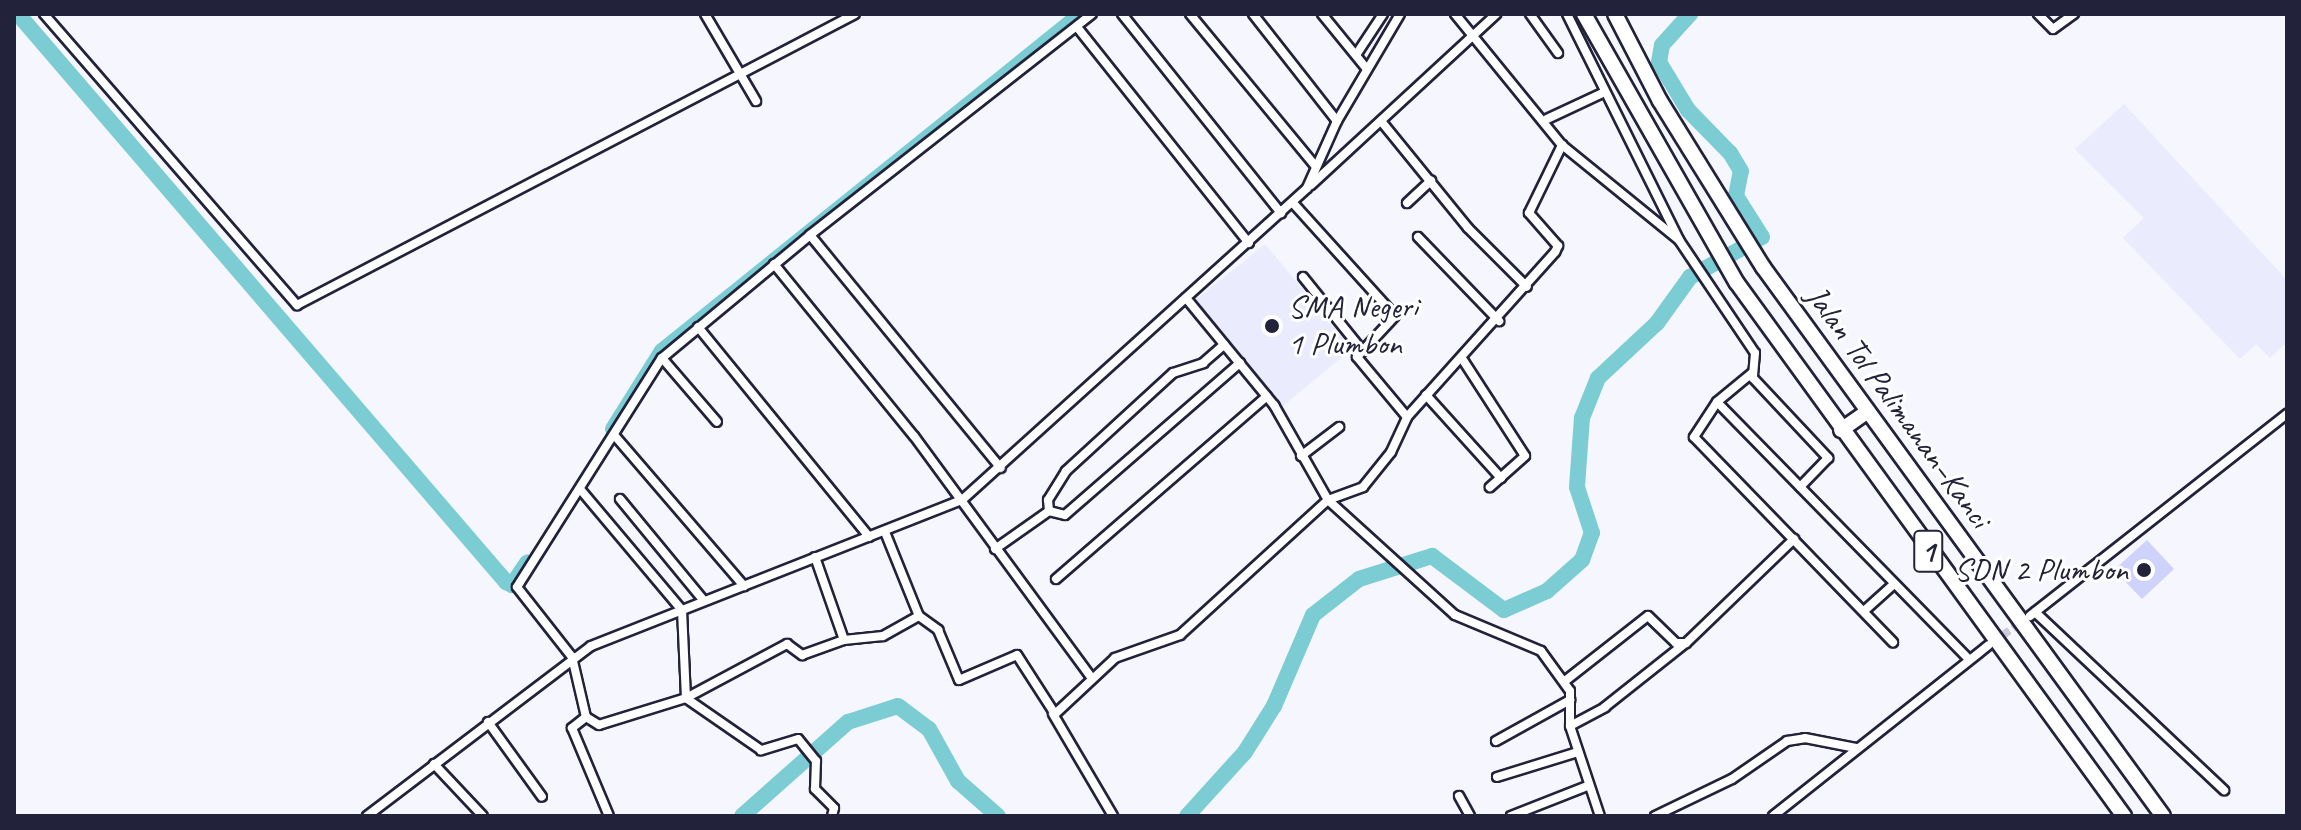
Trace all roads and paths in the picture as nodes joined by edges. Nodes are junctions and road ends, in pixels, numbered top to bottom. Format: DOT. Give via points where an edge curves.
graph roads {
  1 [pos="44,14"];
  2 [pos="705,14"];
  3 [pos="855,14"];
  4 [pos="1092,14"];
  5 [pos="1122,14"];
  6 [pos="1190,14"];
  7 [pos="1253,14"];
  8 [pos="1322,14"];
  9 [pos="1383,14"];
  10 [pos="1400,14"];
  11 [pos="1455,14"];
  12 [pos="1496,14"];
  13 [pos="1530,14"];
  14 [pos="1567,14"];
  15 [pos="1584,14"];
  16 [pos="1615,14"];
  17 [pos="2038,14"];
  18 [pos="2074,14"];
  19 [pos="1077,27"];
  20 [pos="1474,35"];
  21 [pos="1558,53"];
  22 [pos="1356,55"];
  23 [pos="1366,68"];
  24 [pos="740,71"];
  25 [pos="1605,92"];
  26 [pos="756,101"];
  27 [pos="1547,119"];
  28 [pos="1337,121"];
  29 [pos="1381,121"];
  30 [pos="1562,145"];
  31 [pos="1316,167"];
  32 [pos="1431,181"];
  33 [pos="1307,188"];
  34 [pos="1293,203"];
  35 [pos="1407,203"];
  36 [pos="1281,213"];
  37 [pos="810,235"];
  38 [pos="1418,237"];
  39 [pos="1679,240"];
  40 [pos="1249,243"];
  41 [pos="774,264"];
  42 [pos="1303,277"];
  43 [pos="1527,287"];
  44 [pos="1186,298"];
  45 [pos="1499,321"];
  46 [pos="698,327"];
  47 [pos="1224,345"];
  48 [pos="1362,350"];
  49 [pos="662,358"];
  50 [pos="1463,360"];
  51 [pos="1240,363"];
  52 [pos="1752,373"];
  53 [pos="1426,395"];
  54 [pos="1267,396"];
  55 [pos="1717,402"];
  56 [pos="1865,413"];
  57 [pos="2287,414"];
  58 [pos="1407,417"];
  59 [pos="717,422"];
  60 [pos="1339,427"];
  61 [pos="1841,430"];
  62 [pos="615,436"];
  63 [pos="1301,456"];
  64 [pos="1001,468"];
  65 [pos="1501,478"];
  66 [pos="1490,487"];
  67 [pos="1800,487"];
  68 [pos="580,489"];
  69 [pos="620,499"];
  70 [pos="962,500"];
  71 [pos="1328,500"];
  72 [pos="1049,511"];
  73 [pos="885,532"];
  74 [pos="869,537"];
  75 [pos="1794,539"];
  76 [pos="995,549"];
  77 [pos="815,557"];
  78 [pos="1056,579"];
  79 [pos="1894,584"];
  80 [pos="744,586"];
  81 [pos="704,601"];
  82 [pos="682,610"];
  83 [pos="1864,611"];
  84 [pos="919,616"];
  85 [pos="844,640"];
  86 [pos="1893,642"];
  87 [pos="1683,644"];
  88 [pos="1989,645"];
  89 [pos="572,657"];
  90 [pos="1969,659"];
  91 [pos="1092,678"];
  92 [pos="1565,681"];
  93 [pos="686,698"];
  94 [pos="1570,700"];
  95 [pos="1053,714"];
  96 [pos="586,717"];
  97 [pos="488,722"];
  98 [pos="1570,726"];
  99 [pos="1496,741"];
  100 [pos="1856,748"];
  101 [pos="1578,752"];
  102 [pos="434,764"];
  103 [pos="1497,777"];
  104 [pos="1587,786"];
  105 [pos="2224,790"];
  106 [pos="1459,796"];
  107 [pos="542,797"];
  108 [pos="367,816"];
  109 [pos="483,816"];
  110 [pos="609,816"];
  111 [pos="832,816"];
  112 [pos="1113,816"];
  113 [pos="1470,816"];
  114 [pos="1511,816"];
  115 [pos="1600,816"];
  116 [pos="1655,816"];
  117 [pos="1773,816"];
  118 [pos="2124,816"];
  119 [pos="2163,816"];
  1 -- 24 [label="street" via="297,305"];
  2 -- 24 [label="street"];
  3 -- 24 [label="street"];
  4 -- 19 [label="street"];
  5 -- 36 [label="street"];
  6 -- 31 [label="street"];
  7 -- 28 [label="street"];
  8 -- 22 [label="street"];
  9 -- 22 [label="street"];
  10 -- 23 [label="street"];
  11 -- 20 [label="street"];
  12 -- 20 [label="street"];
  13 -- 21 [label="street"];
  14 -- 25 [label="street"];
  15 -- 61 [label="highway, Jalan Tol Palimanan–Kanci / 1" via="1706,234"];
  16 -- 56 [label="highway, Jalan Tol Palimanan–Kanci / 1" via="1730,216"];
  17 -- 18 [label="street" via="2053,29"];
  19 -- 37 [label="street"];
  19 -- 40 [label="street"];
  20 -- 27 [label="street"];
  20 -- 29 [label="street"];
  22 -- 23 [label="street"];
  23 -- 28 [label="street"];
  24 -- 26 [label="street"];
  25 -- 27 [label="street"];
  25 -- 39 [label="street"];
  27 -- 30 [label="street"];
  28 -- 31 [label="street"];
  29 -- 32 [label="street"];
  29 -- 33 [label="street"];
  30 -- 39 [label="street" via="1651,223"];
  30 -- 43 [label="street" via="1529,213 1558,248"];
  31 -- 33 [label="street"];
  32 -- 35 [label="street"];
  32 -- 43 [label="street"];
  33 -- 34 [label="street"];
  34 -- 36 [label="street"];
  34 -- 48 [label="street" via="1395,316"];
  36 -- 40 [label="street"];
  37 -- 41 [label="street"];
  37 -- 64 [label="street"];
  38 -- 45 [label="street"];
  39 -- 52 [label="street" via="1755,353"];
  40 -- 44 [label="street"];
  41 -- 46 [label="street"];
  41 -- 70 [label="street"];
  42 -- 48 [label="street"];
  43 -- 45 [label="street"];
  44 -- 47 [label="street"];
  44 -- 64 [label="street"];
  45 -- 50 [label="street"];
  46 -- 49 [label="street"];
  46 -- 74 [label="street"];
  47 -- 51 [label="street"];
  47 -- 72 [label="street" via="1203,363 1173,373 1066,471 1047,502"];
  48 -- 58 [label="street" via="1358,358"];
  49 -- 59 [label="street"];
  49 -- 62 [label="street"];
  50 -- 53 [label="street"];
  50 -- 65 [label="street" via="1525,456"];
  51 -- 54 [label="street"];
  51 -- 72 [label="street" via="1065,515"];
  52 -- 55 [label="street"];
  52 -- 67 [label="street" via="1828,458"];
  53 -- 58 [label="street"];
  53 -- 65 [label="street"];
  54 -- 63 [label="street"];
  54 -- 78 [label="street"];
  55 -- 67 [label="street"];
  55 -- 75 [label="street" via="1694,437"];
  56 -- 61 [label="highway"];
  56 -- 119 [label="highway, Jalan Tol Palimanan–Kanci / 1"];
  57 -- 105 [label="street" via="2033,614"];
  58 -- 71 [label="street" via="1391,452 1366,485"];
  60 -- 63 [label="street"];
  61 -- 118 [label="highway, Jalan Tol Palimanan–Kanci / 1"];
  62 -- 68 [label="street"];
  62 -- 80 [label="street"];
  63 -- 71 [label="street"];
  64 -- 70 [label="street"];
  65 -- 66 [label="street"];
  67 -- 79 [label="street"];
  68 -- 82 [label="street"];
  68 -- 89 [label="street" via="516,590"];
  69 -- 81 [label="street"];
  70 -- 73 [label="street"];
  70 -- 76 [label="street"];
  71 -- 91 [label="street" via="1180,635 1115,658"];
  71 -- 92 [label="street" via="1464,620 1536,646"];
  72 -- 76 [label="street"];
  73 -- 74 [label="street"];
  73 -- 84 [label="street"];
  74 -- 77 [label="street"];
  75 -- 83 [label="street"];
  75 -- 87 [label="street"];
  76 -- 91 [label="street"];
  77 -- 80 [label="street"];
  77 -- 85 [label="street"];
  79 -- 83 [label="street"];
  79 -- 90 [label="street"];
  80 -- 81 [label="street"];
  81 -- 82 [label="street"];
  82 -- 89 [label="street"];
  82 -- 93 [label="street"];
  83 -- 86 [label="street"];
  84 -- 85 [label="street" via="883,636"];
  84 -- 95 [label="street" via="938,630 959,680 1017,655"];
  85 -- 93 [label="street" via="802,655 787,644"];
  87 -- 92 [label="street" via="1648,616"];
  87 -- 98 [label="street" via="1605,707"];
  88 -- 90 [label="street"];
  89 -- 96 [label="street"];
  89 -- 97 [label="street"];
  90 -- 100 [label="street"];
  91 -- 95 [label="street"];
  92 -- 94 [label="street"];
  93 -- 96 [label="street" via="599,725"];
  93 -- 111 [label="street" via="761,750 774,750 793,738 801,741 815,759 815,789 834,809"];
  94 -- 98 [label="street"];
  94 -- 99 [label="street"];
  95 -- 112 [label="street"];
  96 -- 110 [label="street" via="572,728"];
  97 -- 102 [label="street"];
  97 -- 107 [label="street"];
  98 -- 101 [label="street"];
  100 -- 116 [label="street" via="1805,738 1787,741 1732,779"];
  100 -- 117 [label="street"];
  101 -- 103 [label="street"];
  101 -- 104 [label="street"];
  102 -- 108 [label="street"];
  102 -- 109 [label="street"];
  104 -- 114 [label="street"];
  104 -- 115 [label="street"];
  106 -- 113 [label="street"];
}
